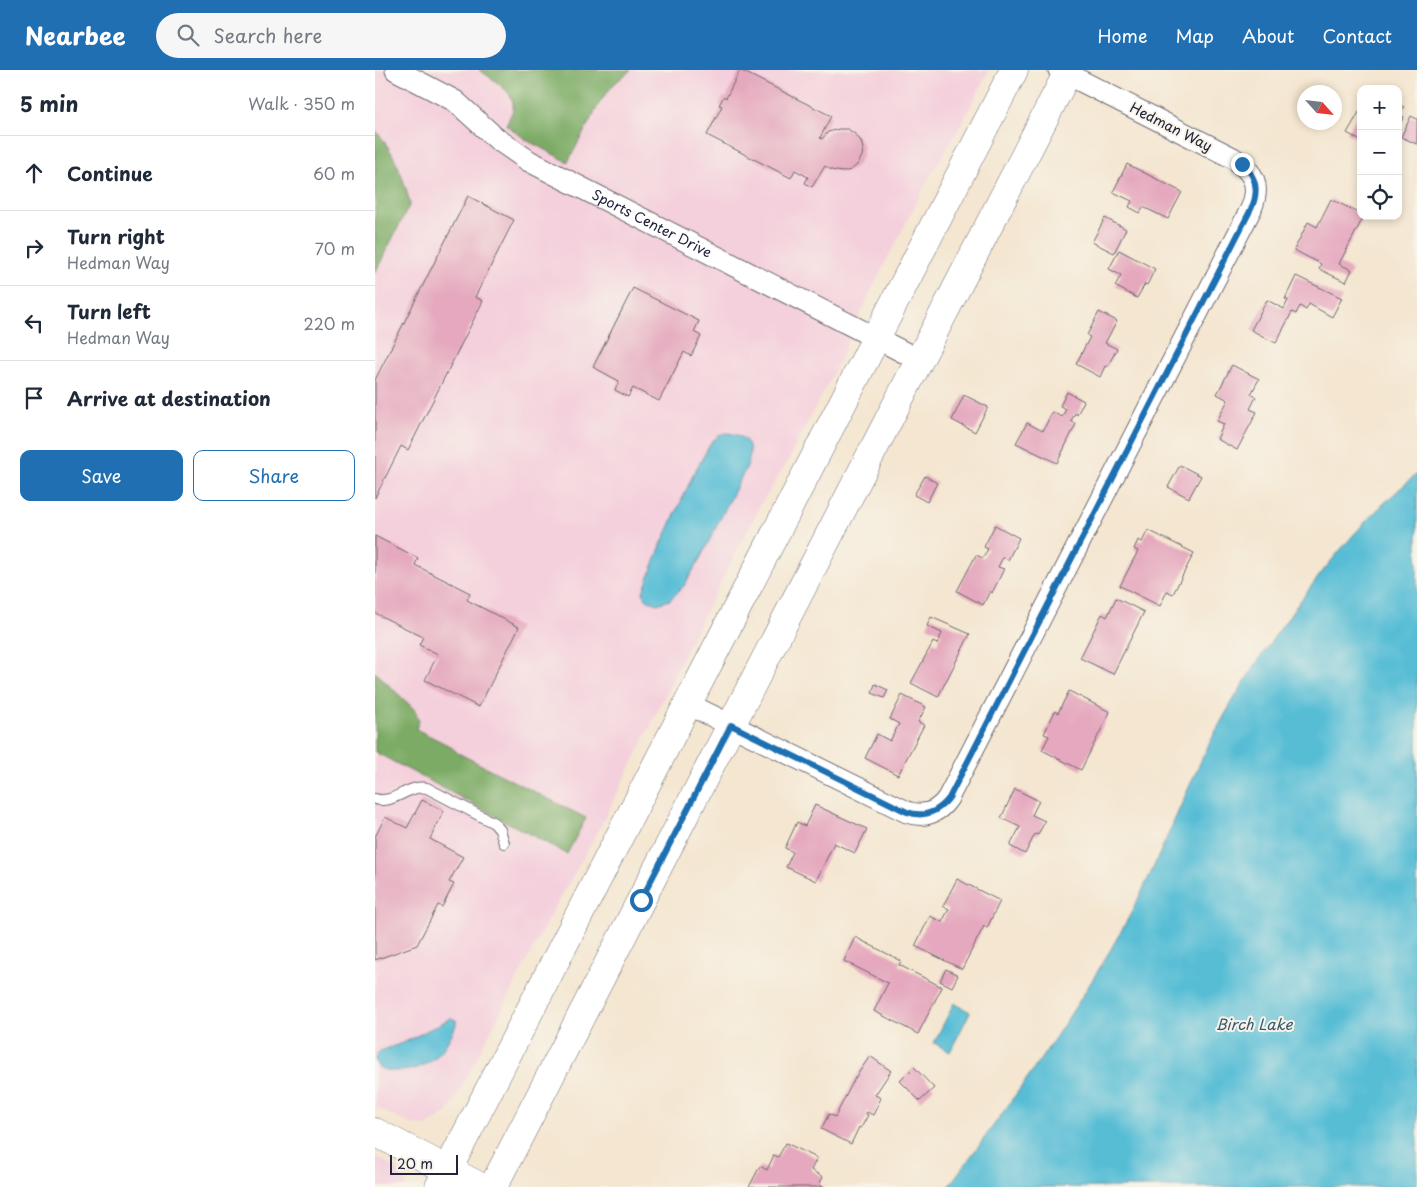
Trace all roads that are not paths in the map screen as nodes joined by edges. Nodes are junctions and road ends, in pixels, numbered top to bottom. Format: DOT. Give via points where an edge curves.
graph roads {
  1 [pos="396,70"];
  2 [pos="1014,70"];
  3 [pos="1065,71"];
  4 [pos="876,338"];
  5 [pos="919,360"];
  6 [pos="688,704"];
  7 [pos="731,725"];
  8 [pos="375,799"];
  9 [pos="505,843"];
  10 [pos="375,1132"];
  11 [pos="444,1179"];
  12 [pos="481,1187"];
  13 [pos="493,1187"];
  1 -- 4 [label="street, Sports Center Drive" via="451,99 497,139 529,161"];
  2 -- 4 [label="main road"];
  3 -- 5 [label="main road"];
  3 -- 7 [label="street, Hedman Way" via="1242,164 1254,179 1255,199 949,798 938,809 924,815 911,814"];
  4 -- 5 [label="street, Sports Center Drive"];
  4 -- 6 [label="main road"];
  5 -- 7 [label="main road"];
  6 -- 7 [label="street, Hedman Way"];
  6 -- 11 [label="main road"];
  7 -- 13 [label="main road"];
  8 -- 9 [label="lane" via="385,800 415,788 427,788 494,823"];
  10 -- 11 [label="main road"];
  11 -- 12 [label="main road"];
}
